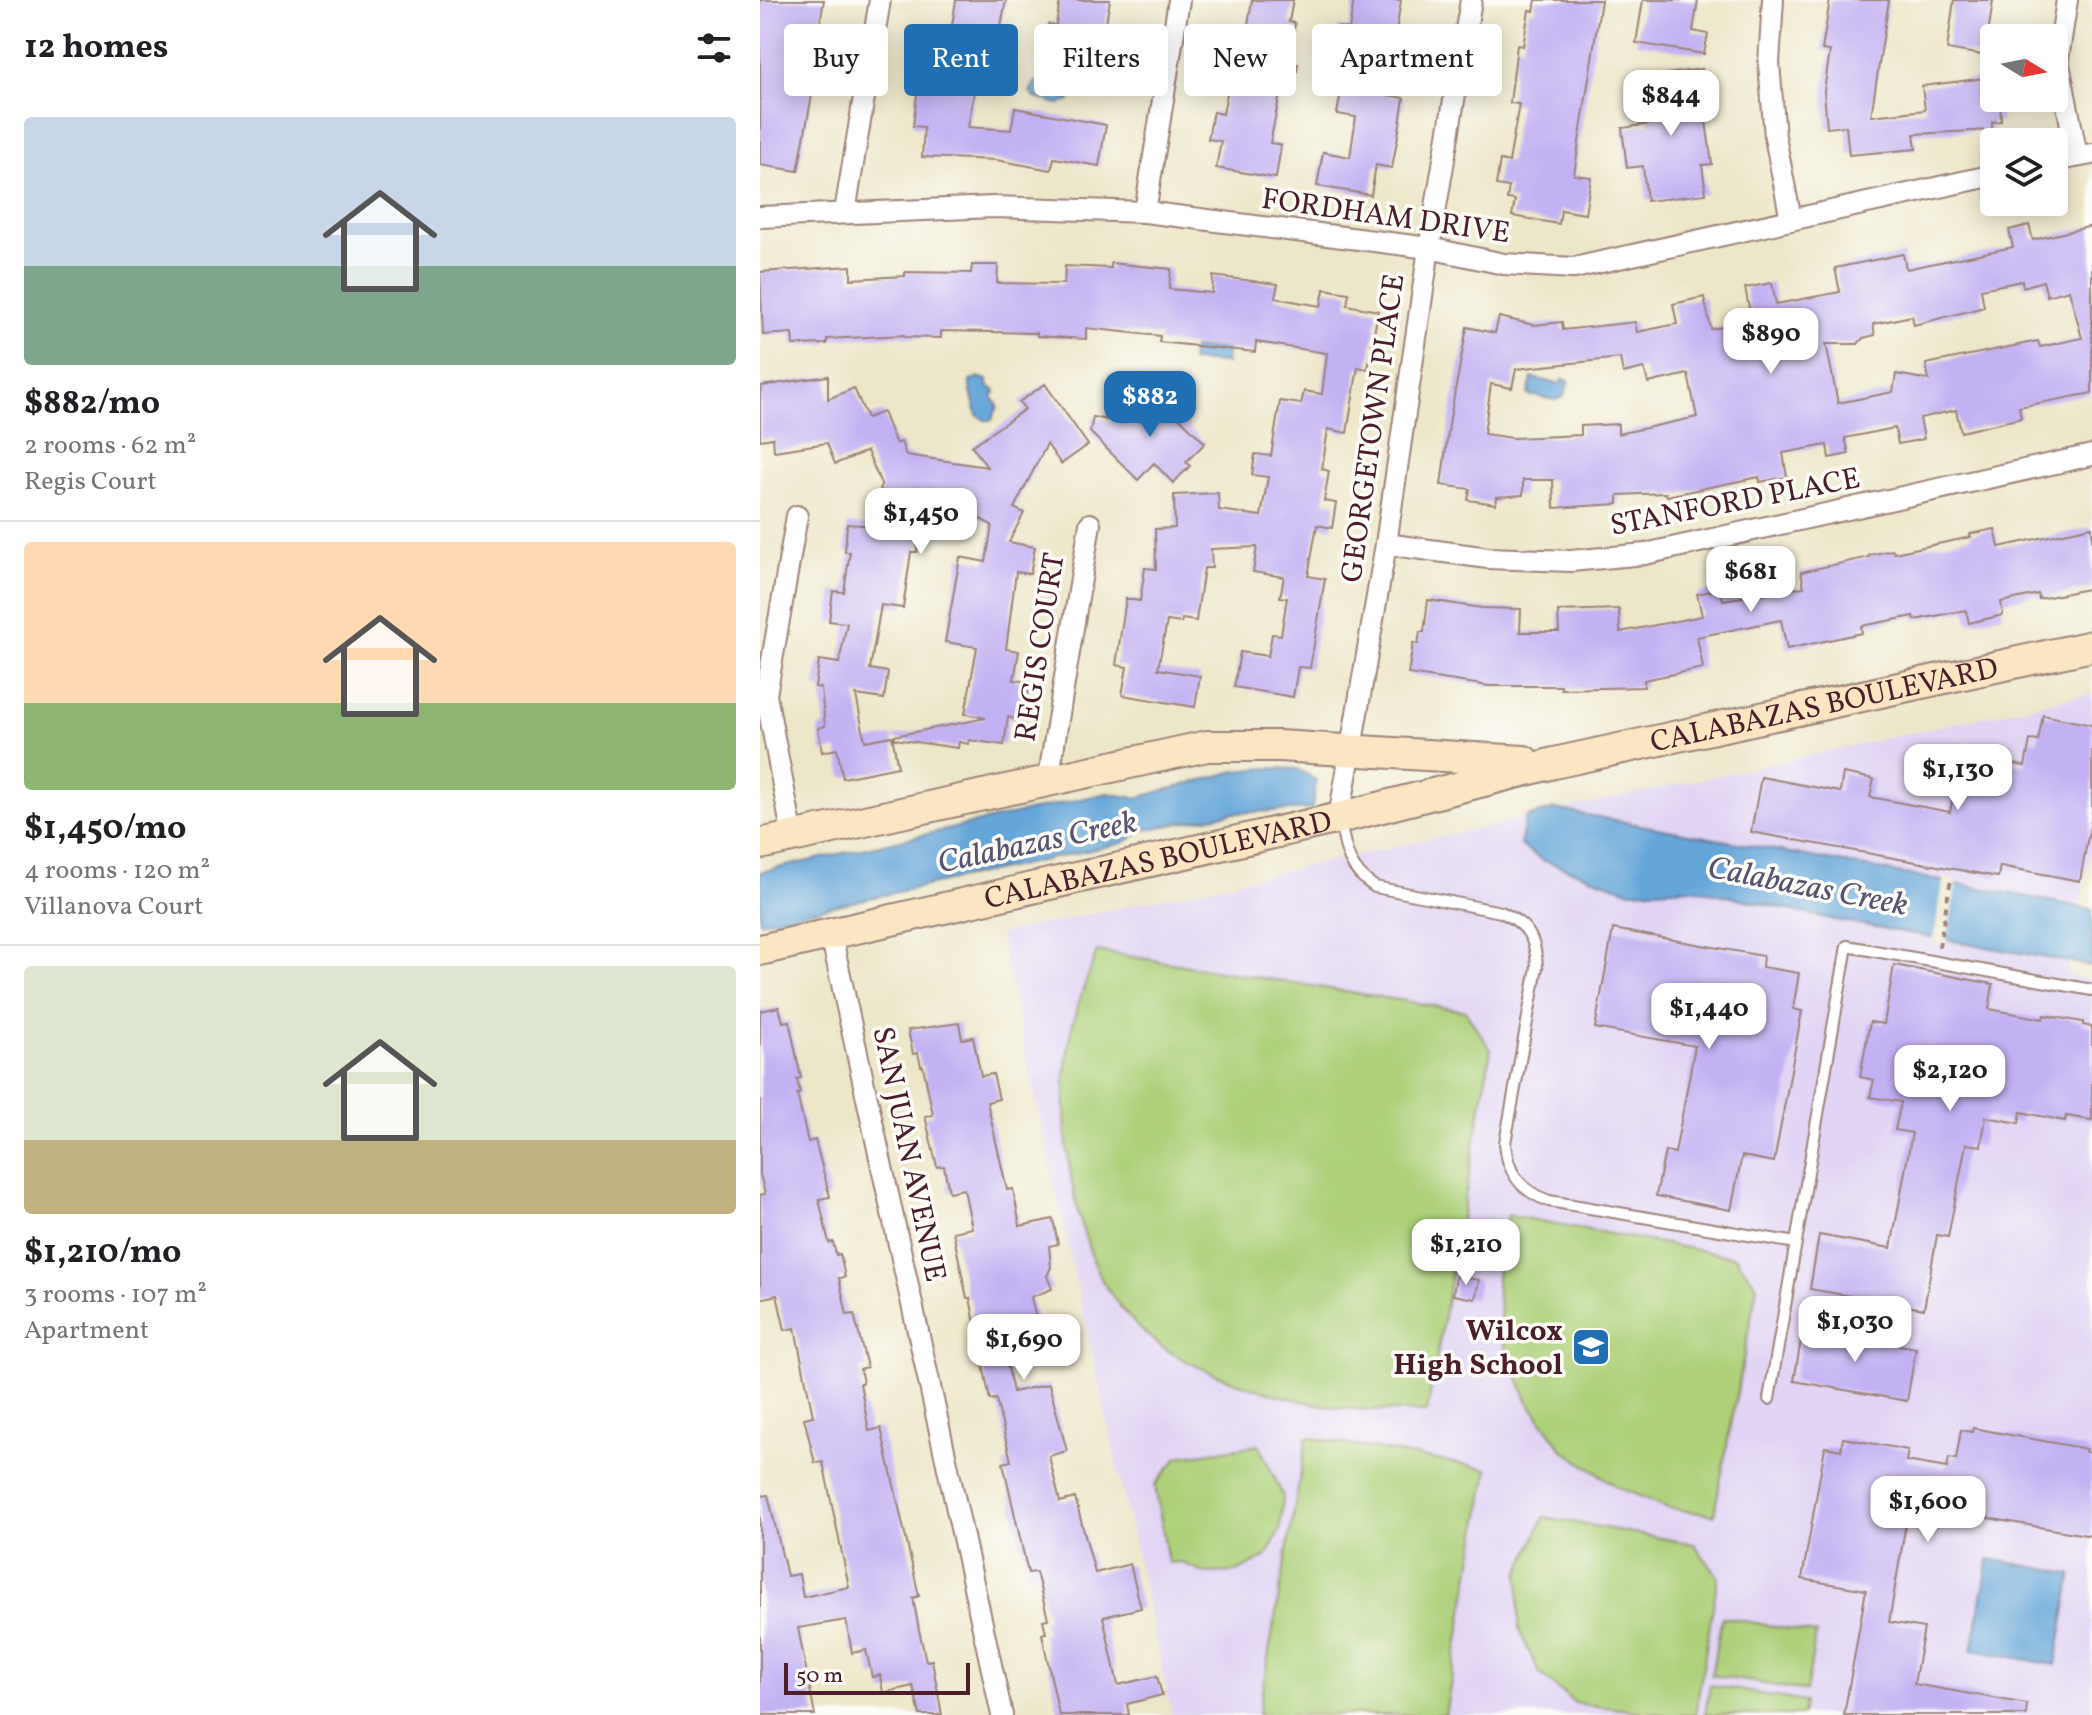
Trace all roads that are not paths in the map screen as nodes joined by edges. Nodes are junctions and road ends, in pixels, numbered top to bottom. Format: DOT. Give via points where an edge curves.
graph roads {
  1 [pos="880,0"];
  2 [pos="1179,0"];
  3 [pos="1471,0"];
  4 [pos="1773,0"];
  5 [pos="2067,0"];
  6 [pos="2084,155"];
  7 [pos="1980,178"];
  8 [pos="845,212"];
  9 [pos="1145,212"];
  10 [pos="760,217"];
  11 [pos="1791,220"];
  12 [pos="1429,248"];
  13 [pos="2092,455"];
  14 [pos="797,516"];
  15 [pos="1090,524"];
  16 [pos="1386,544"];
  17 [pos="2092,646"];
  18 [pos="1349,752"];
  19 [pos="1554,763"];
  20 [pos="1048,781"];
  21 [pos="1339,818"];
  22 [pos="793,838"];
  23 [pos="760,844"];
  24 [pos="831,934"];
  25 [pos="760,950"];
  26 [pos="2092,990"];
  27 [pos="1796,1243"];
  28 [pos="1769,1399"];
  29 [pos="1002,1715"];
  1 -- 8 [label="street"];
  2 -- 9 [label="street"];
  3 -- 12 [label="street, GEORGETOWN PLACE"];
  4 -- 11 [label="street" via="1769,63 1775,137"];
  5 -- 6 [label="street" via="2058,59"];
  7 -- 11 [label="street, FORDHAM DRIVE"];
  8 -- 9 [label="street, FORDHAM DRIVE" via="993,207"];
  8 -- 10 [label="street, FORDHAM DRIVE"];
  9 -- 12 [label="street, FORDHAM DRIVE"];
  11 -- 12 [label="street, FORDHAM DRIVE" via="1574,268 1504,264"];
  12 -- 16 [label="street, GEORGETOWN PLACE"];
  13 -- 16 [label="street, STANFORD PLACE" via="1645,554 1571,561 1488,558"];
  14 -- 22 [label="street" via="766,695"];
  15 -- 20 [label="street, REGIS COURT"];
  16 -- 18 [label="street, GEORGETOWN PLACE"];
  17 -- 19 [label="street, CALABAZAS BOULEVARD"];
  18 -- 19 [label="street, CALABAZAS BOULEVARD"];
  18 -- 20 [label="street, CALABAZAS BOULEVARD" via="1207,746"];
  18 -- 21 [label="street, GEORGETOWN PLACE"];
  19 -- 21 [label="street, CALABAZAS BOULEVARD"];
  20 -- 22 [label="street, CALABAZAS BOULEVARD"];
  21 -- 24 [label="street, CALABAZAS BOULEVARD"];
  21 -- 27 [label="lane" via="1351,865 1375,887 1501,912 1531,933 1537,967 1505,1143 1506,1161 1523,1188 1549,1201"];
  22 -- 23 [label="street, CALABAZAS BOULEVARD"];
  24 -- 25 [label="street, CALABAZAS BOULEVARD"];
  24 -- 29 [label="street, SAN JUAN AVENUE"];
  26 -- 27 [label="lane" via="1847,946"];
  27 -- 28 [label="lane"];
}
